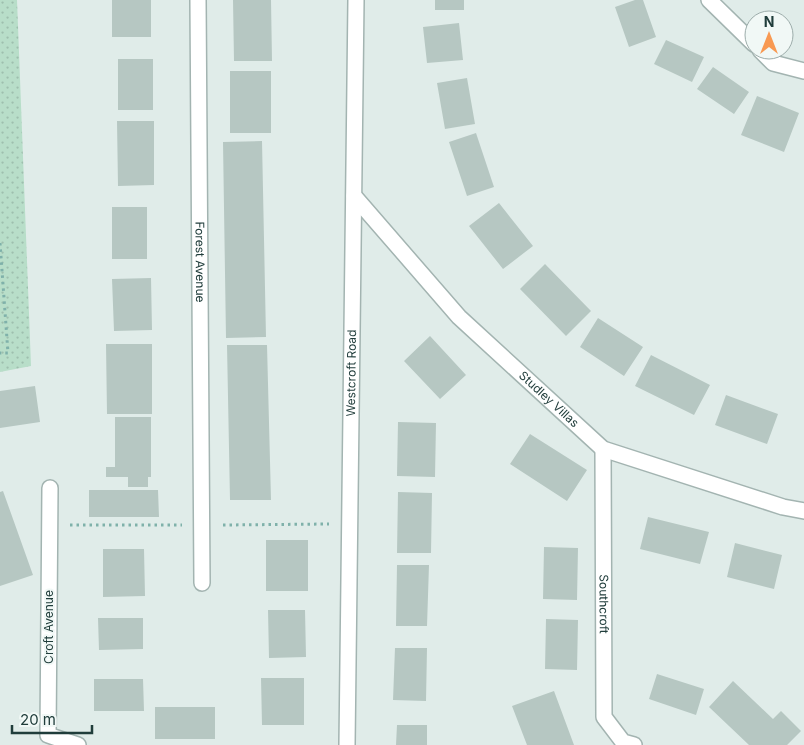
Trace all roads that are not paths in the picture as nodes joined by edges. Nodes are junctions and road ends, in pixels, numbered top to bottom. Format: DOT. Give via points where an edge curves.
graph roads {
  1 [pos="198,0"];
  2 [pos="356,0"];
  3 [pos="709,0"];
  4 [pos="744,34"];
  5 [pos="770,60"];
  6 [pos="804,71"];
  7 [pos="354,196"];
  8 [pos="602,450"];
  9 [pos="50,488"];
  10 [pos="804,511"];
  11 [pos="202,583"];
  12 [pos="78,745"];
  13 [pos="347,745"];
  14 [pos="634,745"];
  1 -- 11 [label="street, Forest Avenue"];
  2 -- 7 [label="street, Westcroft Road"];
  3 -- 4 [label="street"];
  5 -- 6 [label="street"];
  7 -- 8 [label="street, Studley Villas" via="459,317"];
  7 -- 13 [label="street, Westcroft Road"];
  8 -- 10 [label="street, Studley Villas"];
  8 -- 14 [label="street, Southcroft" via="604,717 623,742"];
  9 -- 12 [label="street, Croft Avenue" via="48,735"];
}
